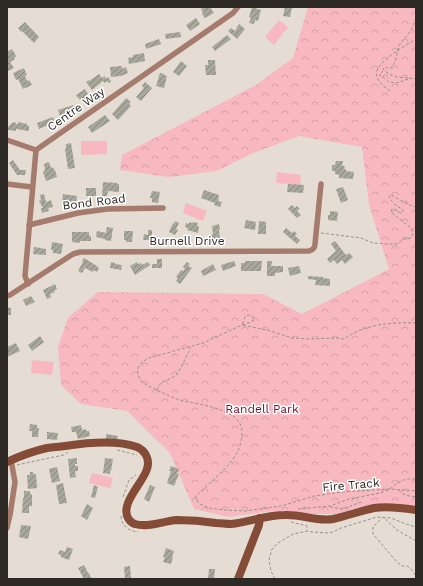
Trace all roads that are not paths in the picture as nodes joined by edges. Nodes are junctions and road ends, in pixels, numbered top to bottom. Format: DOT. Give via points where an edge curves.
graph roads {
  1 [pos="238,7"];
  2 [pos="7,140"];
  3 [pos="36,150"];
  4 [pos="7,184"];
  5 [pos="321,184"];
  6 [pos="32,187"];
  7 [pos="163,208"];
  8 [pos="29,225"];
  9 [pos="28,284"];
  10 [pos="7,296"];
  11 [pos="10,463"];
  12 [pos="416,510"];
  13 [pos="260,518"];
  14 [pos="7,528"];
  15 [pos="238,579"];
  1 -- 3 [label="street, Centre Way" via="233,13"];
  2 -- 3 [label="street"];
  3 -- 6 [label="street"];
  4 -- 6 [label="street"];
  5 -- 9 [label="street, Burnell Drive" via="315,248 312,250 80,252"];
  6 -- 8 [label="street"];
  7 -- 8 [label="street, Bond Road" via="107,209"];
  8 -- 9 [label="street" via="25,276"];
  9 -- 10 [label="street, Burnell Drive"];
  11 -- 13 [label="main road" via="23,455 47,448 88,443 138,447 146,454 148,464 147,471 128,504 127,515 133,524 175,520 230,524"];
  11 -- 14 [label="street" via="15,482"];
  12 -- 13 [label="main road" via="386,507 332,519 287,515"];
  13 -- 15 [label="main road" via="260,525"];
}
